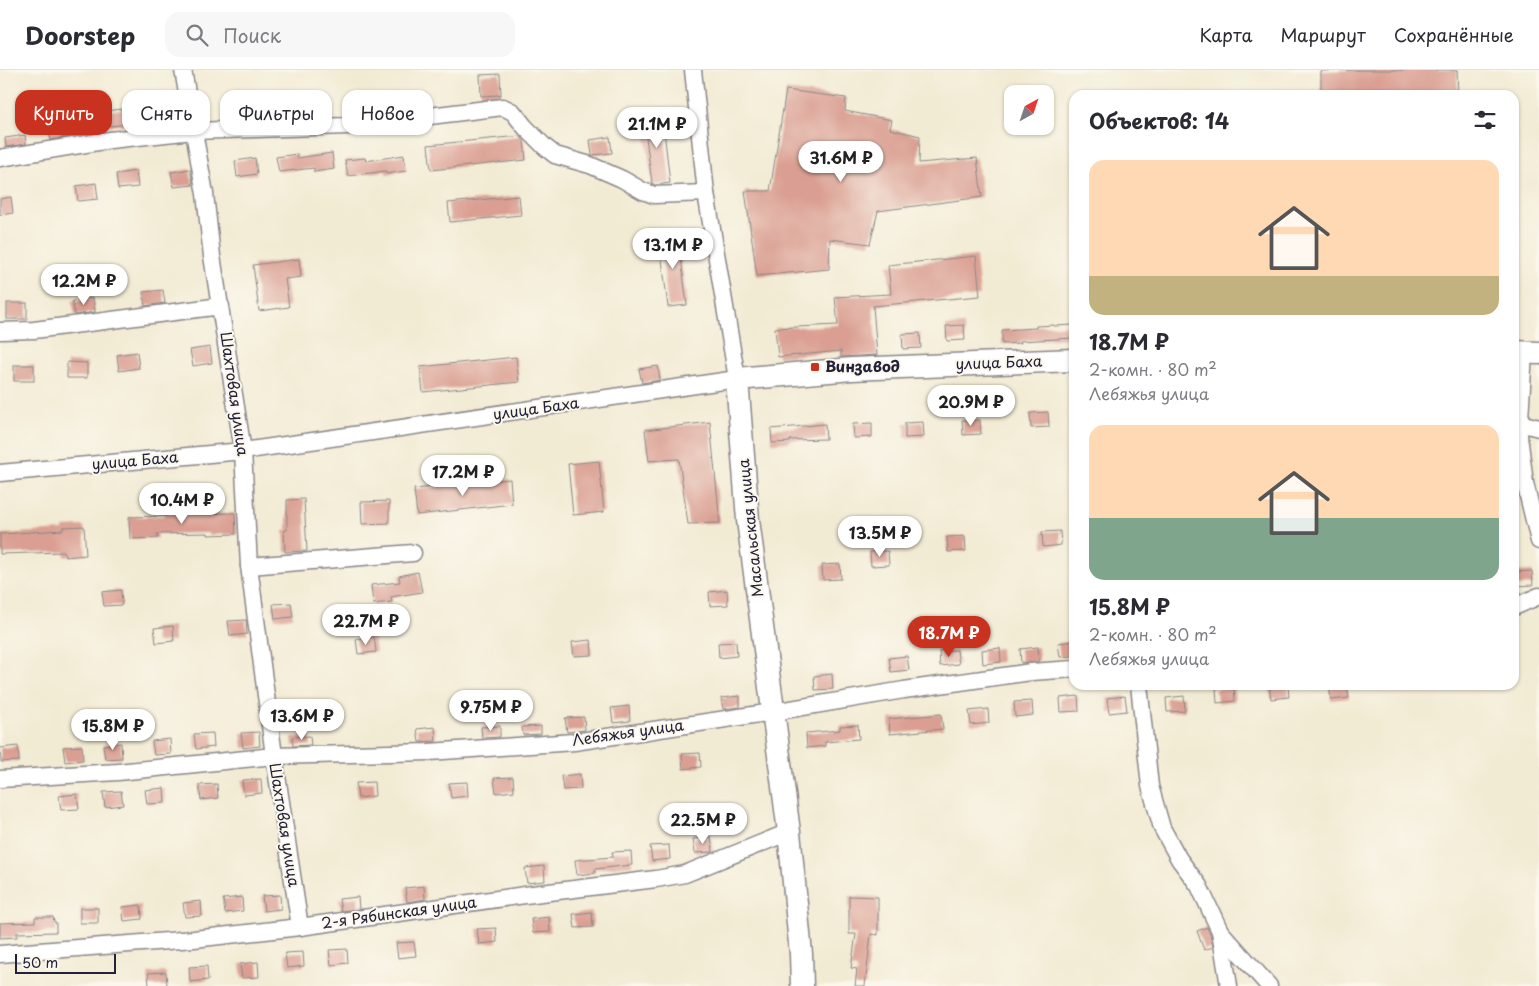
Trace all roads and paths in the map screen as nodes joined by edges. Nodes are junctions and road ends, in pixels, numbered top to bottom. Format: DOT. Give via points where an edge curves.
graph roads {
  1 [pos="183,70"];
  2 [pos="693,70"];
  3 [pos="186,90"];
  4 [pos="210,130"];
  5 [pos="156,135"];
  6 [pos="194,135"];
  7 [pos="0,158"];
  8 [pos="706,193"];
  9 [pos="221,306"];
  10 [pos="0,332"];
  11 [pos="1525,352"];
  12 [pos="1069,360"];
  13 [pos="737,379"];
  14 [pos="1520,424"];
  15 [pos="1539,428"];
  16 [pos="243,451"];
  17 [pos="0,472"];
  18 [pos="1539,541"];
  19 [pos="412,553"];
  20 [pos="249,566"];
  21 [pos="1539,596"];
  22 [pos="1519,606"];
  23 [pos="1069,669"];
  24 [pos="1140,690"];
  25 [pos="773,712"];
  26 [pos="274,756"];
  27 [pos="0,779"];
  28 [pos="789,832"];
  29 [pos="300,927"];
  30 [pos="1220,932"];
  31 [pos="0,954"];
  32 [pos="802,986"];
  33 [pos="1228,986"];
  34 [pos="1269,986"];
  1 -- 3 [label="street, Шахтовая улица"];
  2 -- 8 [label="street, Масальская улица"];
  4 -- 8 [label="street" via="348,126 503,107 513,112 555,155 590,164 654,194"];
  5 -- 7 [label="street"];
  6 -- 9 [label="street, Шахтовая улица"];
  8 -- 13 [label="street, Масальская улица"];
  9 -- 10 [label="street"];
  9 -- 16 [label="street, Шахтовая улица"];
  11 -- 14 [label="street"];
  12 -- 13 [label="street, улица Баха" via="852,369"];
  13 -- 16 [label="street, улица Баха"];
  13 -- 25 [label="street, Масальская улица" via="748,520"];
  14 -- 15 [label="street"];
  14 -- 18 [label="street" via="1525,483"];
  16 -- 17 [label="street, улица Баха"];
  16 -- 20 [label="street, Шахтовая улица"];
  19 -- 20 [label="street"];
  20 -- 26 [label="street, Шахтовая улица"];
  21 -- 22 [label="street"];
  23 -- 25 [label="street, Лебяжья улица" via="904,690"];
  24 -- 30 [label="street" via="1155,808 1162,828 1198,886"];
  25 -- 26 [label="street, Лебяжья улица" via="574,742 429,752"];
  25 -- 28 [label="street, Масальская улица"];
  26 -- 27 [label="street, Лебяжья улица" via="118,772"];
  26 -- 29 [label="street, Шахтовая улица"];
  28 -- 29 [label="street, 2-я Рябинская улица" via="685,874"];
  28 -- 32 [label="street, Масальская улица"];
  29 -- 31 [label="street, 2-я Рябинская улица"];
  30 -- 33 [label="street"];
  30 -- 34 [label="street"];
}
